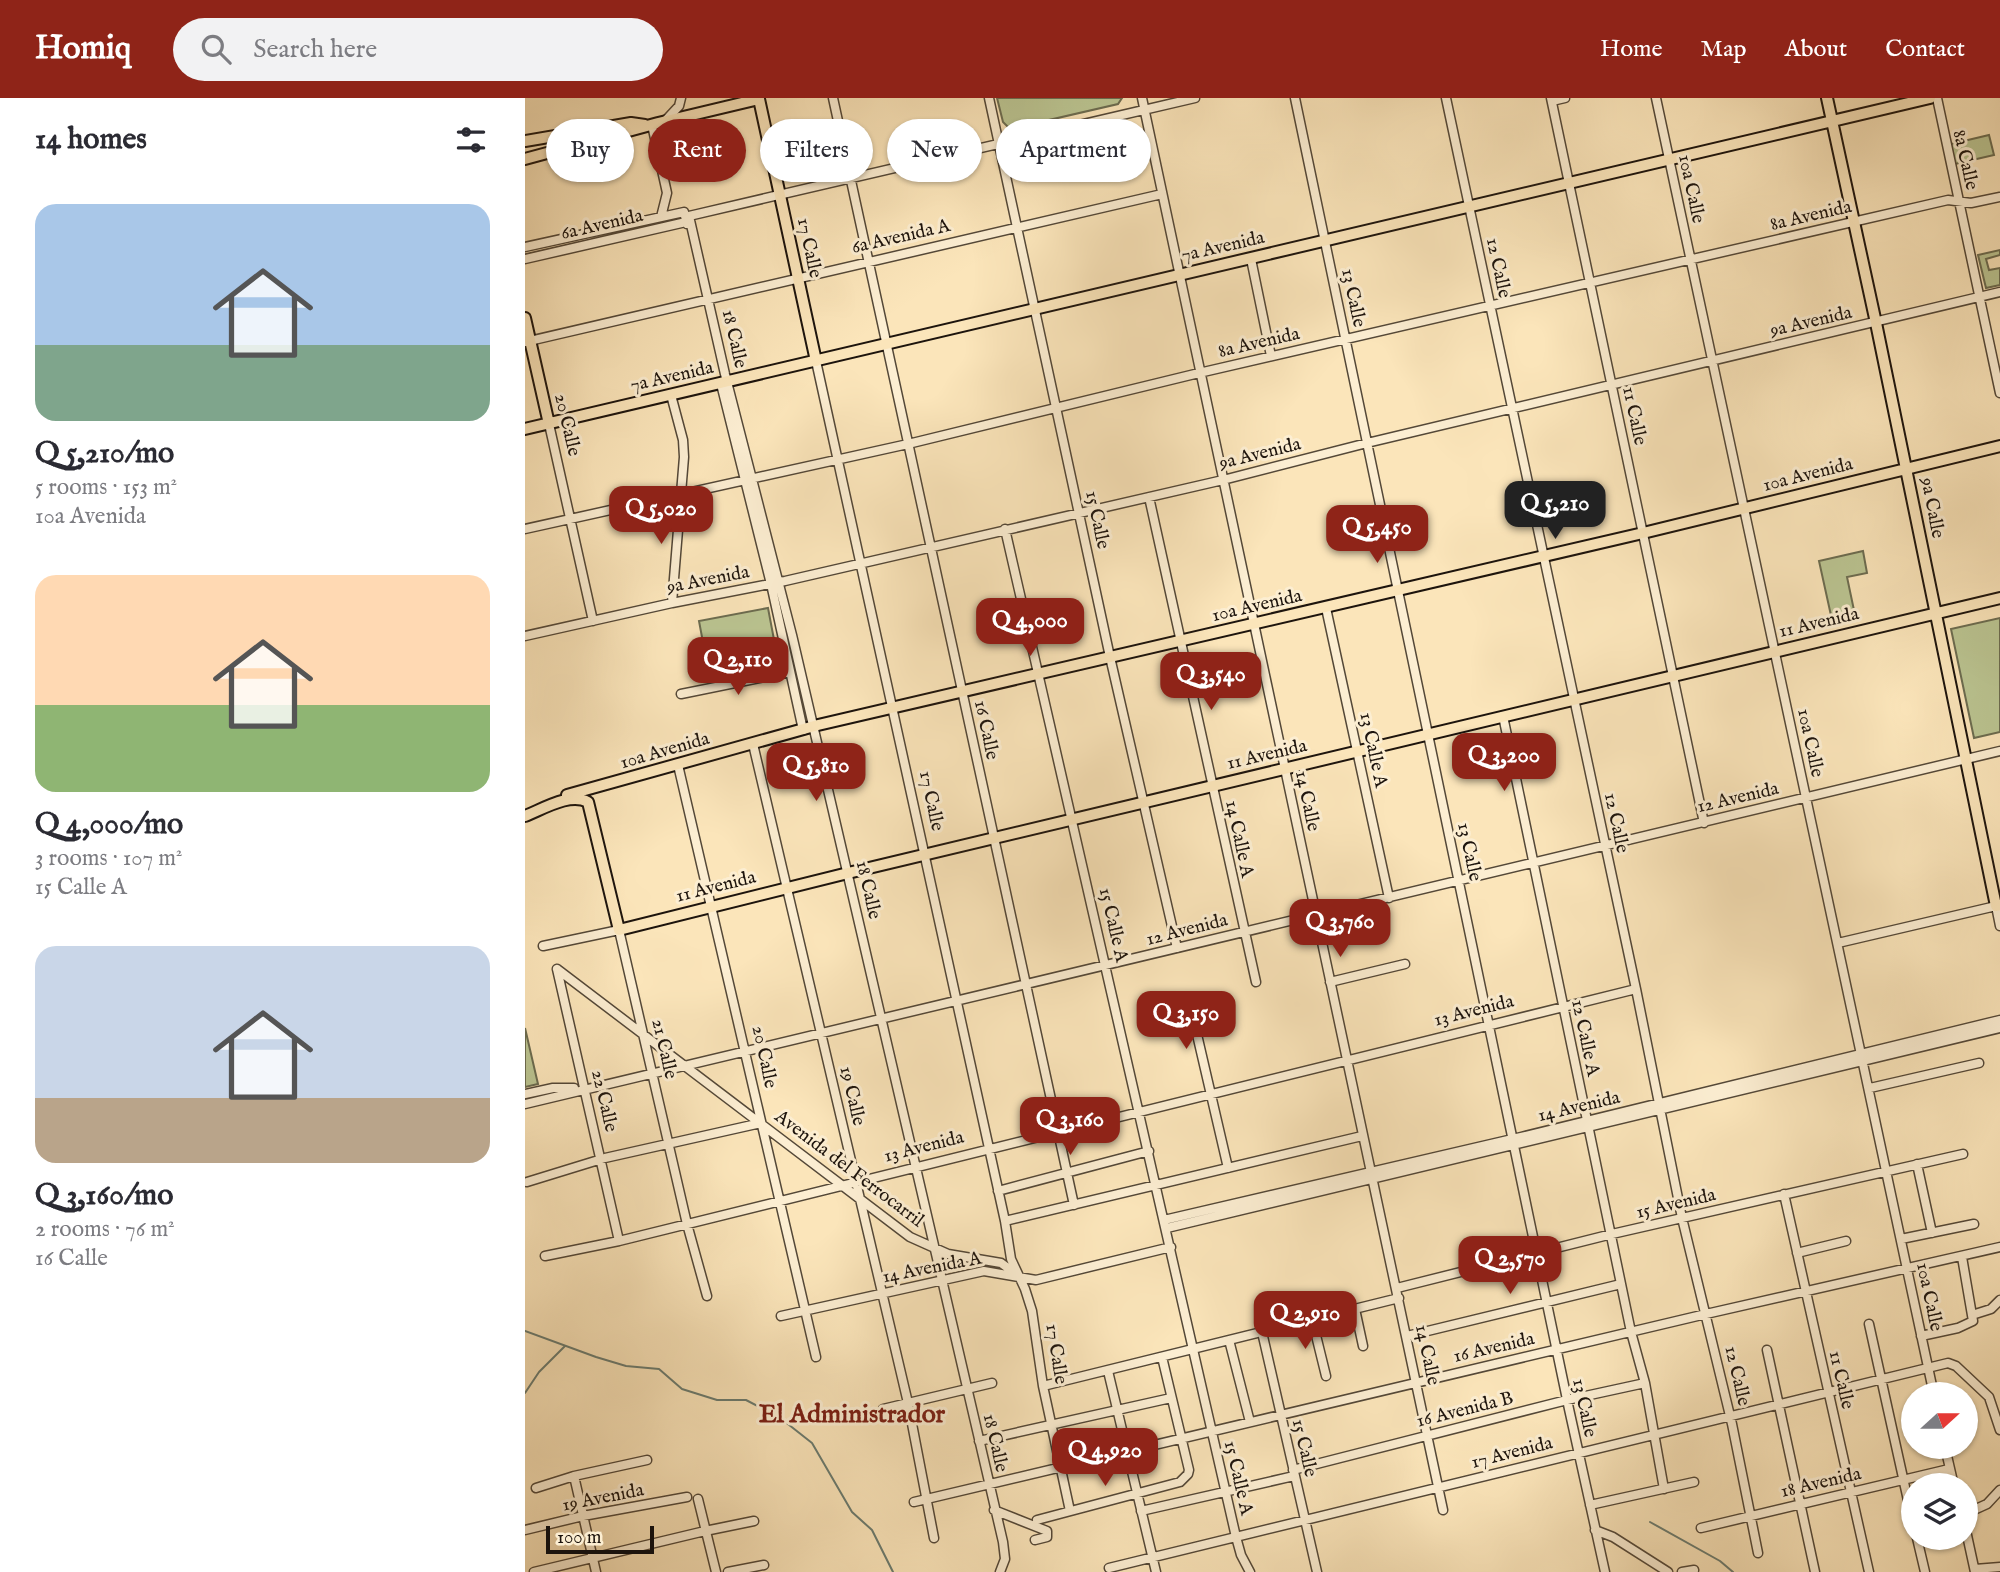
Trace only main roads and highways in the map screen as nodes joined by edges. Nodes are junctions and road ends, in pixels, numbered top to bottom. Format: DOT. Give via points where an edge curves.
graph roads {
  1 [pos="761,98"];
  2 [pos="1827,98"];
  3 [pos="1930,98"];
  4 [pos="676,119"];
  5 [pos="1832,121"];
  6 [pos="648,125"];
  7 [pos="648,126"];
  8 [pos="525,141"];
  9 [pos="525,159"];
  10 [pos="525,318"];
  11 [pos="528,341"];
  12 [pos="816,361"];
  13 [pos="549,424"];
  14 [pos="525,429"];
  15 [pos="2000,446"];
  16 [pos="1906,469"];
  17 [pos="2000,598"];
  18 [pos="1935,614"];
  19 [pos="618,782"];
  20 [pos="591,808"];
  21 [pos="525,814"];
  22 [pos="1998,905"];
  23 [pos="619,930"];
  1 -- 4 [label="main road"];
  1 -- 12 [label="main road, 17 Calle"];
  2 -- 5 [label="main road, 9a Calle"];
  3 -- 5 [label="main road, 7a Avenida"];
  5 -- 12 [label="main road, 7a Avenida"];
  5 -- 16 [label="main road, 9a Calle"];
  6 -- 8 [label="main road" via="631,123"];
  7 -- 9 [label="main road"];
  10 -- 11 [label="main road, 20 Calle"];
  11 -- 13 [label="main road, 20 Calle"];
  12 -- 13 [label="main road, 7a Avenida"];
  13 -- 14 [label="main road, 7a Avenida"];
  15 -- 16 [label="main road, 10a Avenida"];
  16 -- 18 [label="main road, 9a Calle"];
  16 -- 19 [label="main road, 10a Avenida" via="808,728"];
  17 -- 18 [label="main road, 11 Avenida"];
  18 -- 22 [label="main road, 9a Calle"];
  18 -- 23 [label="main road, 11 Avenida"];
  19 -- 20 [label="main road" via="595,795"];
  19 -- 21 [label="main road, 10a Avenida" via="583,790"];
  20 -- 21 [label="main road, 10a Avenida" via="585,800 571,798"];
  20 -- 23 [label="main road, 21 Calle"];
}
